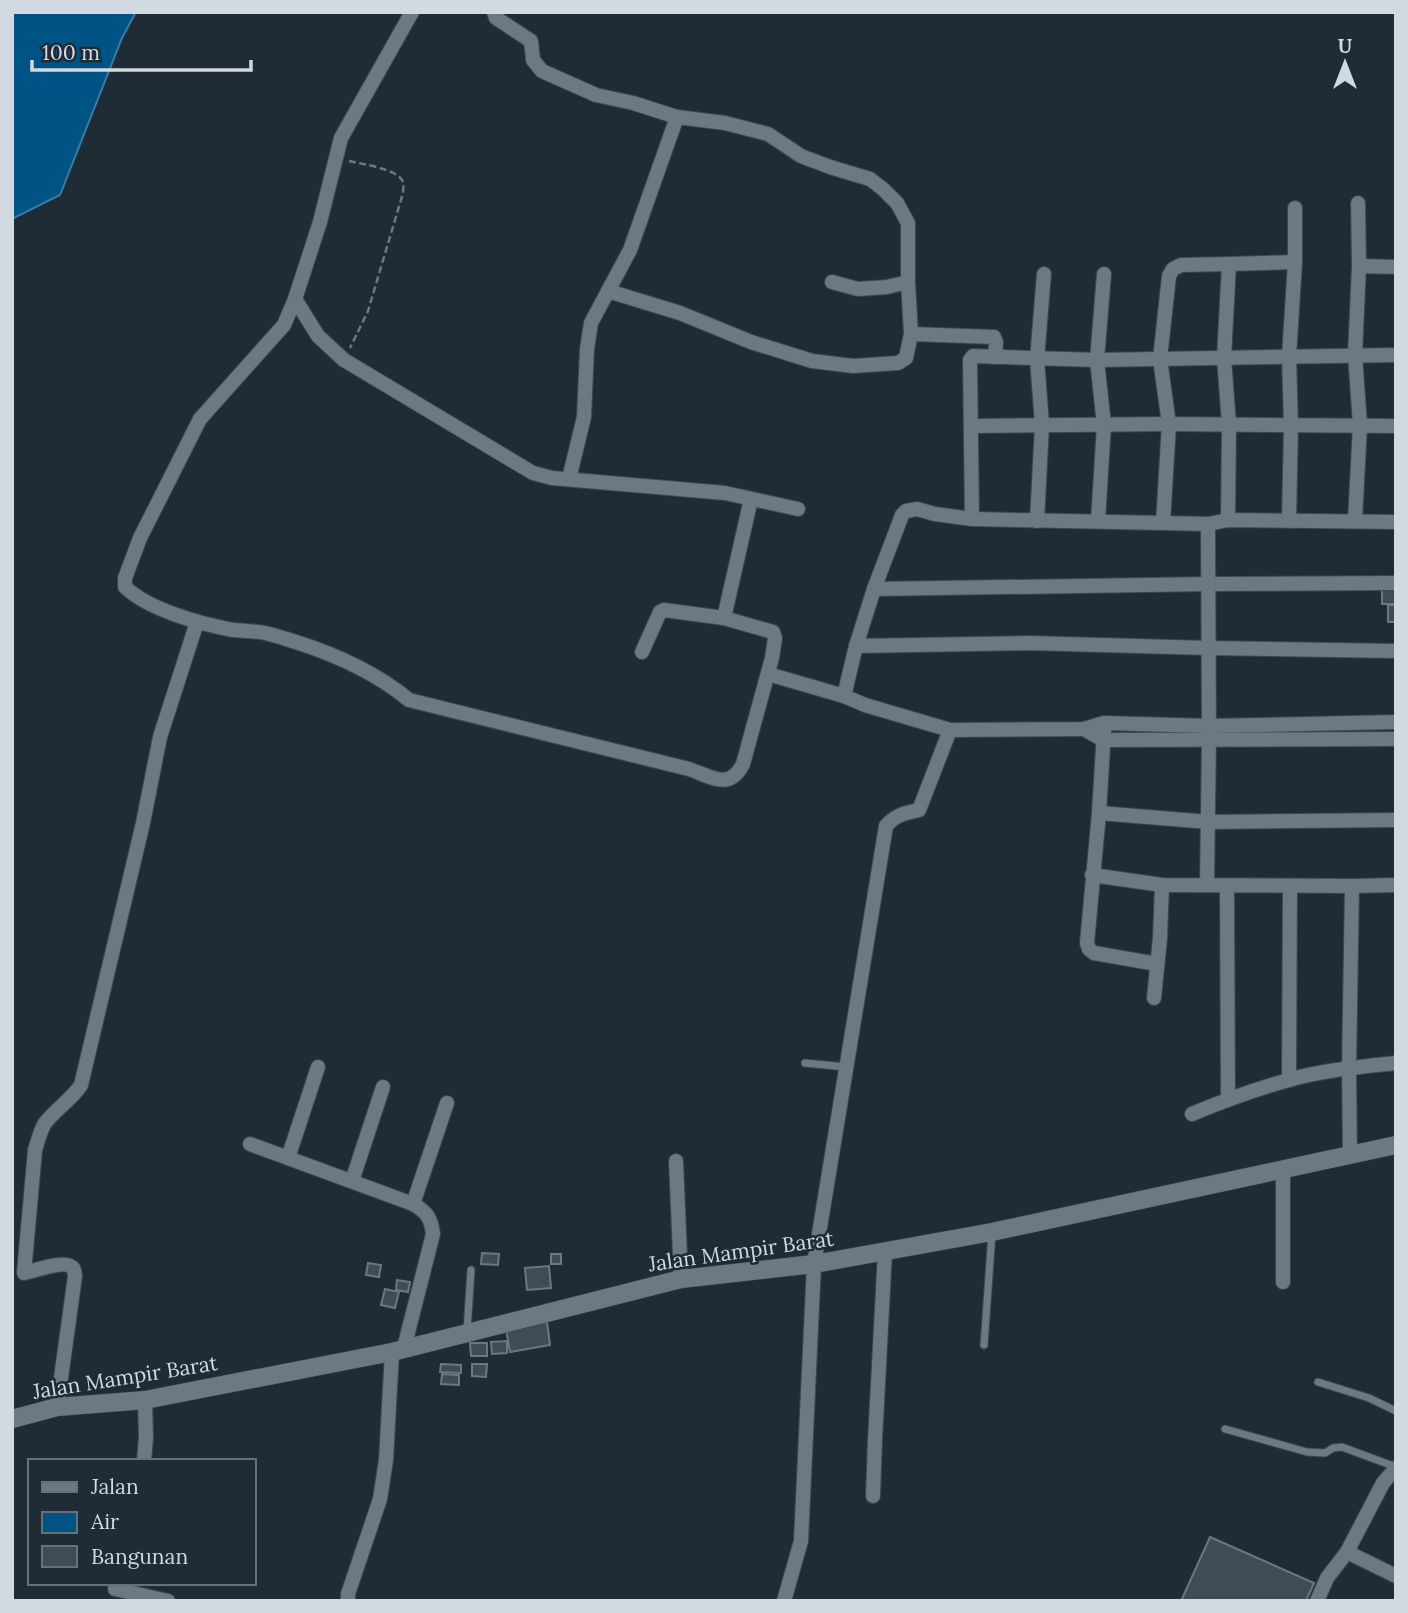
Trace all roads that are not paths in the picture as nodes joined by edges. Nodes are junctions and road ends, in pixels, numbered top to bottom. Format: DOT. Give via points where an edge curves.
graph roads {
  1 [pos="412,12"];
  2 [pos="494,12"];
  3 [pos="677,117"];
  4 [pos="1358,203"];
  5 [pos="1295,208"];
  6 [pos="1295,262"];
  7 [pos="1229,264"];
  8 [pos="1359,267"];
  9 [pos="1396,267"];
  10 [pos="1044,274"];
  11 [pos="1104,274"];
  12 [pos="832,282"];
  13 [pos="908,282"];
  14 [pos="608,291"];
  15 [pos="295,299"];
  16 [pos="911,334"];
  17 [pos="1355,355"];
  18 [pos="1396,355"];
  19 [pos="995,357"];
  20 [pos="1289,357"];
  21 [pos="1224,358"];
  22 [pos="1037,359"];
  23 [pos="1097,359"];
  24 [pos="1160,359"];
  25 [pos="1169,424"];
  26 [pos="1229,424"];
  27 [pos="1042,425"];
  28 [pos="1104,425"];
  29 [pos="1360,425"];
  30 [pos="972,426"];
  31 [pos="1291,426"];
  32 [pos="1396,426"];
  33 [pos="569,479"];
  34 [pos="751,499"];
  35 [pos="797,509"];
  36 [pos="972,519"];
  37 [pos="1228,520"];
  38 [pos="1355,520"];
  39 [pos="1037,521"];
  40 [pos="1289,521"];
  41 [pos="1098,522"];
  42 [pos="1396,522"];
  43 [pos="1163,523"];
  44 [pos="1208,524"];
  45 [pos="1396,583"];
  46 [pos="1209,584"];
  47 [pos="874,589"];
  48 [pos="724,618"];
  49 [pos="197,622"];
  50 [pos="856,646"];
  51 [pos="1209,648"];
  52 [pos="1396,650"];
  53 [pos="642,652"];
  54 [pos="768,674"];
  55 [pos="844,696"];
  56 [pos="1396,722"];
  57 [pos="1104,723"];
  58 [pos="1084,729"];
  59 [pos="950,730"];
  60 [pos="1208,732"];
  61 [pos="1396,739"];
  62 [pos="1103,740"];
  63 [pos="1099,813"];
  64 [pos="1396,820"];
  65 [pos="1209,822"];
  66 [pos="1093,876"];
  67 [pos="1207,884"];
  68 [pos="1162,885"];
  69 [pos="1396,885"];
  70 [pos="1227,886"];
  71 [pos="1290,886"];
  72 [pos="1352,886"];
  73 [pos="1157,964"];
  74 [pos="1154,999"];
  75 [pos="804,1063"];
  76 [pos="1396,1063"];
  77 [pos="318,1067"];
  78 [pos="846,1067"];
  79 [pos="1349,1069"];
  80 [pos="1289,1080"];
  81 [pos="383,1087"];
  82 [pos="1228,1100"];
  83 [pos="447,1103"];
  84 [pos="1192,1114"];
  85 [pos="250,1144"];
  86 [pos="1396,1145"];
  87 [pos="1350,1156"];
  88 [pos="288,1158"];
  89 [pos="676,1161"];
  90 [pos="1283,1170"];
  91 [pos="352,1181"];
  92 [pos="413,1204"];
  93 [pos="992,1232"];
  94 [pos="885,1252"];
  95 [pos="814,1264"];
  96 [pos="471,1270"];
  97 [pos="18,1274"];
  98 [pos="681,1279"];
  99 [pos="1283,1282"];
  100 [pos="467,1332"];
  101 [pos="984,1345"];
  102 [pos="398,1350"];
  103 [pos="1318,1381"];
  104 [pos="145,1400"];
  105 [pos="57,1407"];
  106 [pos="1396,1411"];
  107 [pos="12,1419"];
  108 [pos="1225,1429"];
  109 [pos="144,1459"];
  110 [pos="1396,1468"];
  111 [pos="873,1496"];
  112 [pos="1347,1552"];
  113 [pos="1396,1576"];
  114 [pos="114,1591"];
  115 [pos="343,1599"];
  116 [pos="168,1601"];
  117 [pos="785,1601"];
  118 [pos="1317,1601"];
  1 -- 15 [label="street" via="341,138"];
  2 -- 3 [label="street" via="531,41 533,60 542,71 596,95"];
  3 -- 13 [label="street" via="768,134 801,156 870,179 897,203 908,223"];
  3 -- 14 [label="street" via="630,250"];
  4 -- 8 [label="street"];
  5 -- 6 [label="street"];
  6 -- 7 [label="street"];
  6 -- 20 [label="street"];
  7 -- 21 [label="street"];
  7 -- 24 [label="street" via="1173,269"];
  8 -- 9 [label="street"];
  8 -- 17 [label="street"];
  10 -- 22 [label="street"];
  11 -- 23 [label="street"];
  12 -- 13 [label="street" via="858,289"];
  13 -- 16 [label="street"];
  14 -- 16 [label="street" via="812,361 853,366 898,363 906,358"];
  14 -- 33 [label="street" via="591,323 584,417"];
  15 -- 33 [label="street" via="318,336 344,360 533,473"];
  15 -- 49 [label="street" via="284,325 200,419 125,578 125,587 142,600"];
  16 -- 19 [label="street" via="994,337"];
  17 -- 18 [label="street"];
  17 -- 20 [label="street"];
  17 -- 29 [label="street"];
  19 -- 22 [label="street"];
  19 -- 30 [label="street" via="970,360"];
  20 -- 21 [label="street"];
  20 -- 31 [label="street"];
  21 -- 24 [label="street"];
  21 -- 26 [label="street"];
  22 -- 23 [label="street"];
  22 -- 27 [label="street"];
  23 -- 24 [label="street"];
  23 -- 28 [label="street"];
  24 -- 25 [label="street"];
  25 -- 26 [label="street"];
  25 -- 28 [label="street"];
  25 -- 43 [label="street"];
  26 -- 31 [label="street"];
  26 -- 37 [label="street"];
  27 -- 28 [label="street"];
  27 -- 30 [label="street"];
  27 -- 39 [label="street"];
  28 -- 41 [label="street"];
  29 -- 31 [label="street"];
  29 -- 32 [label="street"];
  29 -- 38 [label="street"];
  30 -- 36 [label="street"];
  31 -- 40 [label="street"];
  33 -- 34 [label="street"];
  34 -- 35 [label="street"];
  34 -- 48 [label="street"];
  36 -- 39 [label="street"];
  36 -- 47 [label="street" via="906,511"];
  37 -- 40 [label="street"];
  37 -- 44 [label="street"];
  38 -- 40 [label="street"];
  38 -- 42 [label="street"];
  39 -- 41 [label="street"];
  41 -- 43 [label="street"];
  43 -- 44 [label="street"];
  44 -- 46 [label="street"];
  45 -- 46 [label="street"];
  46 -- 47 [label="street"];
  46 -- 51 [label="street"];
  47 -- 50 [label="street"];
  48 -- 53 [label="street" via="664,610"];
  48 -- 54 [label="street" via="773,632"];
  49 -- 54 [label="street" via="264,633 323,650 372,673 409,700 719,780 735,777 743,764"];
  49 -- 97 [label="street" via="160,737 81,1085 45,1124 35,1150"];
  50 -- 51 [label="street" via="1029,643"];
  50 -- 55 [label="street"];
  51 -- 52 [label="street"];
  51 -- 60 [label="street"];
  54 -- 55 [label="street"];
  55 -- 59 [label="street"];
  56 -- 60 [label="street"];
  57 -- 58 [label="street"];
  57 -- 60 [label="street"];
  57 -- 62 [label="street"];
  58 -- 59 [label="street"];
  58 -- 62 [label="street"];
  59 -- 78 [label="street" via="919,810 893,818 887,826"];
  60 -- 61 [label="street"];
  60 -- 62 [label="street"];
  60 -- 65 [label="street"];
  62 -- 63 [label="street"];
  63 -- 65 [label="street"];
  63 -- 66 [label="street"];
  64 -- 65 [label="street"];
  65 -- 67 [label="street"];
  66 -- 68 [label="street"];
  66 -- 73 [label="street" via="1089,949"];
  67 -- 68 [label="street"];
  67 -- 70 [label="street"];
  68 -- 73 [label="street"];
  69 -- 72 [label="street"];
  70 -- 71 [label="street"];
  70 -- 82 [label="street"];
  71 -- 72 [label="street"];
  71 -- 80 [label="street"];
  72 -- 79 [label="street"];
  73 -- 74 [label="street"];
  75 -- 78 [label="lane"];
  76 -- 79 [label="street"];
  77 -- 88 [label="street"];
  78 -- 95 [label="street"];
  79 -- 80 [label="street"];
  79 -- 87 [label="street"];
  80 -- 82 [label="street"];
  81 -- 91 [label="street"];
  82 -- 84 [label="street"];
  83 -- 92 [label="street"];
  85 -- 88 [label="street"];
  86 -- 87 [label="street, Jalan Mampir Barat"];
  87 -- 90 [label="street, Jalan Mampir Barat"];
  88 -- 91 [label="street"];
  89 -- 98 [label="street"];
  90 -- 93 [label="street, Jalan Mampir Barat"];
  90 -- 99 [label="street"];
  91 -- 92 [label="street"];
  92 -- 102 [label="street" via="425,1212 433,1234"];
  93 -- 94 [label="street, Jalan Mampir Barat"];
  93 -- 101 [label="lane"];
  94 -- 95 [label="street, Jalan Mampir Barat"];
  94 -- 111 [label="street"];
  95 -- 98 [label="street, Jalan Mampir Barat"];
  95 -- 117 [label="street" via="801,1541"];
  96 -- 100 [label="lane"];
  97 -- 105 [label="street" via="64,1264 74,1270"];
  98 -- 100 [label="street, Jalan Mampir Barat"];
  100 -- 102 [label="street, Jalan Mampir Barat"];
  102 -- 104 [label="street, Jalan Mampir Barat"];
  102 -- 115 [label="street" via="380,1499"];
  103 -- 106 [label="lane"];
  104 -- 105 [label="street, Jalan Mampir Barat"];
  104 -- 109 [label="street"];
  105 -- 107 [label="street, Jalan Mampir Barat"];
  108 -- 110 [label="lane" via="1307,1452 1325,1453 1342,1447"];
  110 -- 112 [label="street" via="1382,1483"];
  112 -- 113 [label="street"];
  112 -- 118 [label="street"];
  114 -- 116 [label="street"];
}
